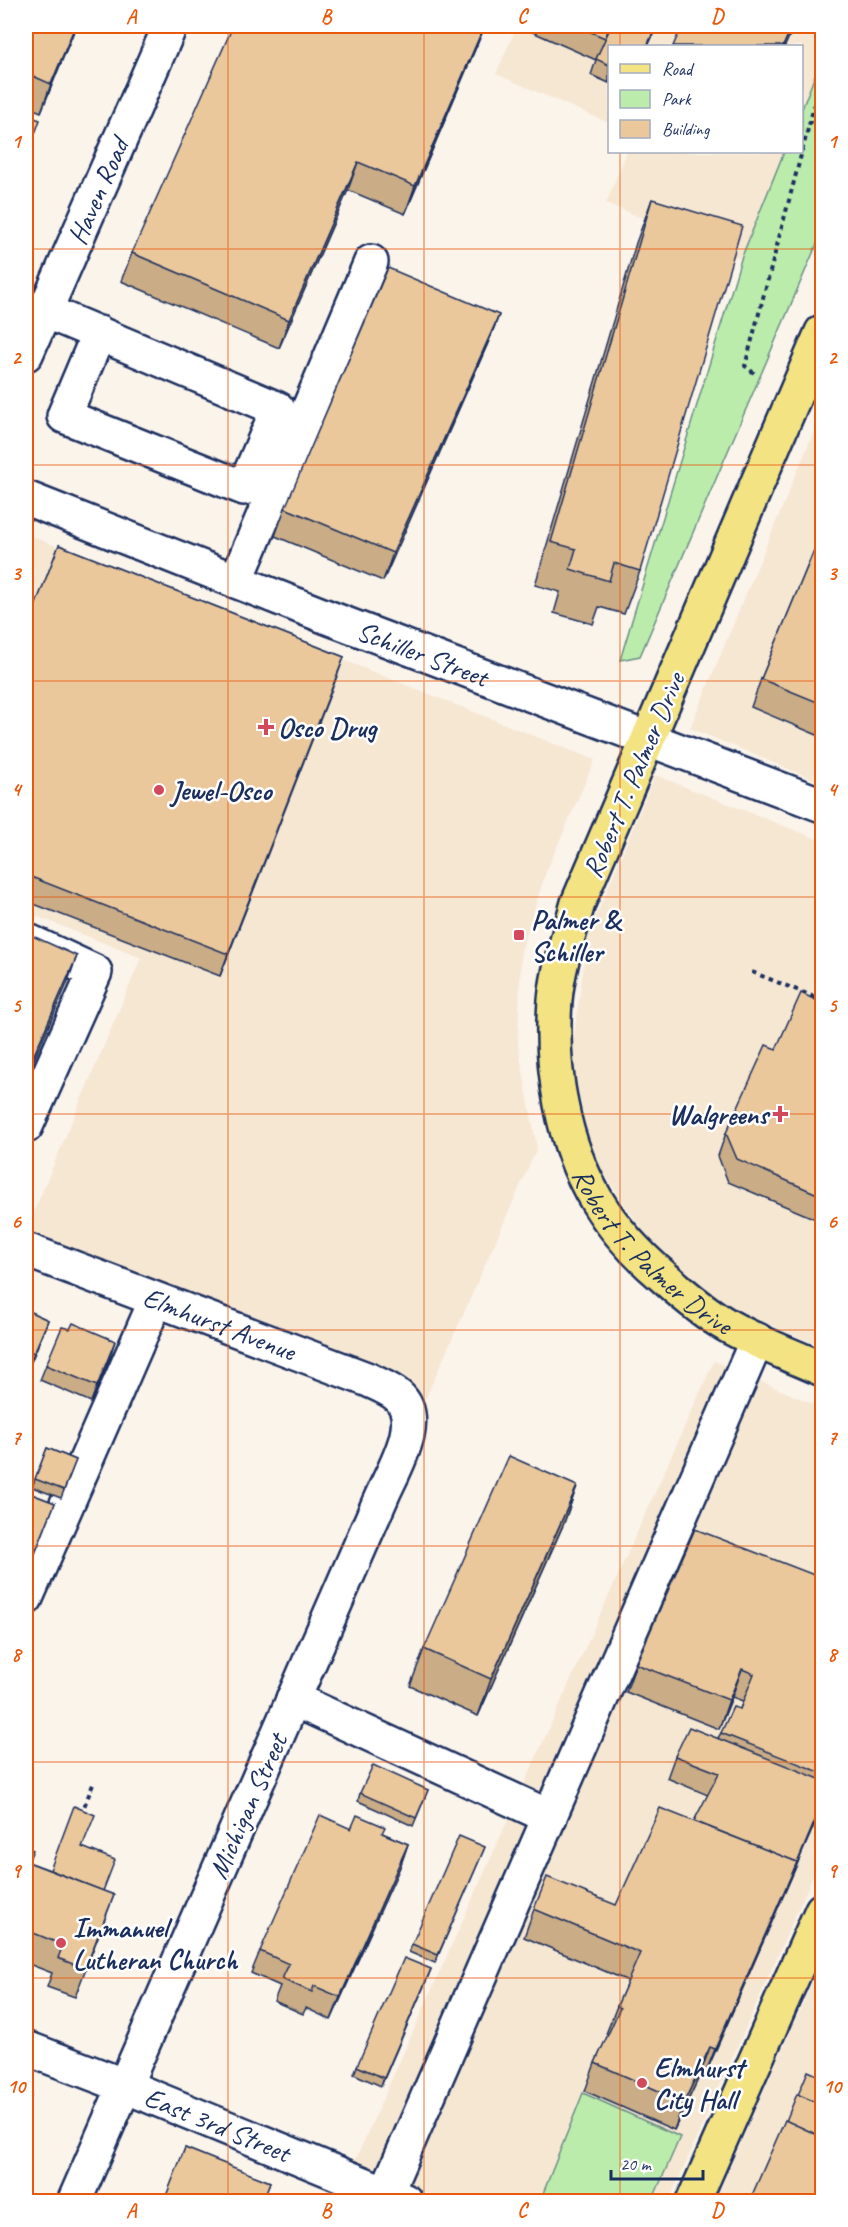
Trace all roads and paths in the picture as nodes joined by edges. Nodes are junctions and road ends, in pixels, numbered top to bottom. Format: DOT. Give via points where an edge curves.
graph roads {
  1 [pos="170,26"];
  2 [pos="822,76"];
  3 [pos="803,148"];
  4 [pos="802,153"];
  5 [pos="371,262"];
  6 [pos="45,311"];
  7 [pos="822,332"];
  8 [pos="99,333"];
  9 [pos="26,354"];
  10 [pos="754,374"];
  11 [pos="257,494"];
  12 [pos="26,498"];
  13 [pos="236,581"];
  14 [pos="649,740"];
  15 [pos="822,805"];
  16 [pos="26,940"];
  17 [pos="752,972"];
  18 [pos="822,1000"];
  19 [pos="26,1126"];
  20 [pos="26,1250"];
  21 [pos="156,1300"];
  22 [pos="757,1341"];
  23 [pos="822,1369"];
  24 [pos="406,1408"];
  25 [pos="26,1598"];
  26 [pos="293,1699"];
  27 [pos="94,1782"];
  28 [pos="550,1817"];
  29 [pos="78,1821"];
  30 [pos="822,1910"];
  31 [pos="26,2048"];
  32 [pos="125,2086"];
  33 [pos="392,2199"];
  34 [pos="74,2202"];
  35 [pos="693,2202"];
  1 -- 6 [label="street, Haven Road"];
  2 -- 3 [label="path"];
  4 -- 10 [label="path" via="745,366"];
  5 -- 11 [label="street"];
  6 -- 8 [label="street"];
  6 -- 9 [label="street, Haven Road"];
  7 -- 14 [label="main road, Robert T. Palmer Drive"];
  8 -- 11 [label="street" via="278,409"];
  8 -- 11 [label="street" via="64,416"];
  11 -- 13 [label="street"];
  12 -- 13 [label="street, Schiller Street"];
  13 -- 14 [label="street, Schiller Street"];
  14 -- 15 [label="street, Schiller Street"];
  14 -- 22 [label="main road, Robert T. Palmer Drive" via="578,903 565,950 554,1022 563,1117 597,1201 623,1236 698,1306"];
  16 -- 19 [label="street" via="95,972"];
  17 -- 18 [label="path"];
  20 -- 21 [label="street, Elmhurst Avenue"];
  21 -- 24 [label="street, Elmhurst Avenue" via="369,1380 399,1397"];
  21 -- 25 [label="street"];
  22 -- 23 [label="main road, Robert T. Palmer Drive"];
  22 -- 28 [label="street"];
  24 -- 26 [label="street, Michigan Street" via="409,1428 404,1447"];
  26 -- 28 [label="street"];
  26 -- 32 [label="street, Michigan Street"];
  27 -- 29 [label="path"];
  28 -- 33 [label="street"];
  30 -- 35 [label="main road"];
  31 -- 32 [label="street, East 3rd Street"];
  32 -- 33 [label="street, East 3rd Street"];
  32 -- 34 [label="street, Michigan Street"];
}
